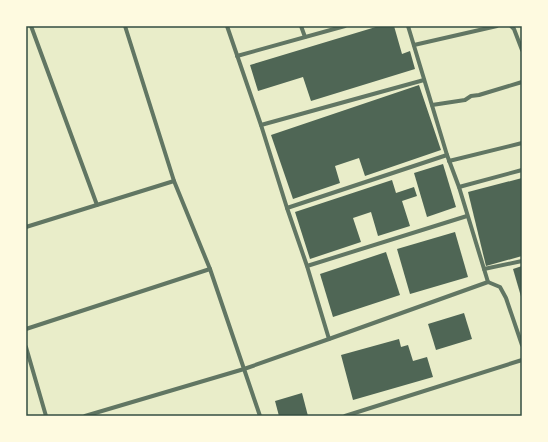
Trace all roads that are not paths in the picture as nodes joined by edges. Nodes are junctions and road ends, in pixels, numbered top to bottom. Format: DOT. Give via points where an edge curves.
graph roads {
  1 [pos="31,26"];
  2 [pos="125,26"];
  3 [pos="226,26"];
  4 [pos="301,26"];
  5 [pos="346,26"];
  6 [pos="408,26"];
  7 [pos="497,26"];
  8 [pos="511,26"];
  9 [pos="26,28"];
  10 [pos="305,37"];
  11 [pos="414,45"];
  12 [pos="522,50"];
  13 [pos="237,56"];
  14 [pos="424,80"];
  15 [pos="522,82"];
  16 [pos="432,105"];
  17 [pos="261,125"];
  18 [pos="522,143"];
  19 [pos="447,154"];
  20 [pos="449,161"];
  21 [pos="522,170"];
  22 [pos="174,181"];
  23 [pos="458,187"];
  24 [pos="97,205"];
  25 [pos="287,208"];
  26 [pos="467,216"];
  27 [pos="26,227"];
  28 [pos="522,261"];
  29 [pos="307,266"];
  30 [pos="210,269"];
  31 [pos="484,269"];
  32 [pos="488,282"];
  33 [pos="522,328"];
  34 [pos="26,329"];
  35 [pos="517,329"];
  36 [pos="329,339"];
  37 [pos="522,345"];
  38 [pos="26,347"];
  39 [pos="522,360"];
  40 [pos="244,369"];
  41 [pos="46,416"];
  42 [pos="85,416"];
  43 [pos="260,416"];
  44 [pos="345,416"];
  1 -- 9 [label="street"];
  1 -- 24 [label="street"];
  2 -- 22 [label="street"];
  3 -- 13 [label="street"];
  4 -- 10 [label="street"];
  5 -- 10 [label="street"];
  6 -- 11 [label="street"];
  7 -- 11 [label="street"];
  8 -- 12 [label="street"];
  10 -- 13 [label="street"];
  11 -- 14 [label="street"];
  13 -- 17 [label="street"];
  14 -- 16 [label="street"];
  14 -- 17 [label="street"];
  15 -- 16 [label="street" via="471,96 465,100"];
  16 -- 19 [label="street"];
  17 -- 25 [label="street"];
  18 -- 20 [label="street"];
  19 -- 20 [label="street"];
  19 -- 25 [label="street"];
  20 -- 23 [label="street"];
  21 -- 23 [label="street"];
  22 -- 24 [label="street"];
  22 -- 30 [label="street"];
  23 -- 26 [label="street"];
  24 -- 27 [label="street"];
  25 -- 29 [label="street"];
  26 -- 29 [label="street"];
  26 -- 31 [label="street"];
  28 -- 31 [label="street"];
  29 -- 36 [label="street"];
  30 -- 34 [label="street"];
  30 -- 40 [label="street"];
  31 -- 32 [label="street"];
  32 -- 35 [label="street" via="500,287"];
  32 -- 36 [label="street"];
  33 -- 35 [label="street"];
  35 -- 37 [label="street"];
  36 -- 40 [label="street"];
  38 -- 41 [label="street"];
  39 -- 44 [label="street"];
  40 -- 42 [label="street"];
  40 -- 43 [label="street"];
}
